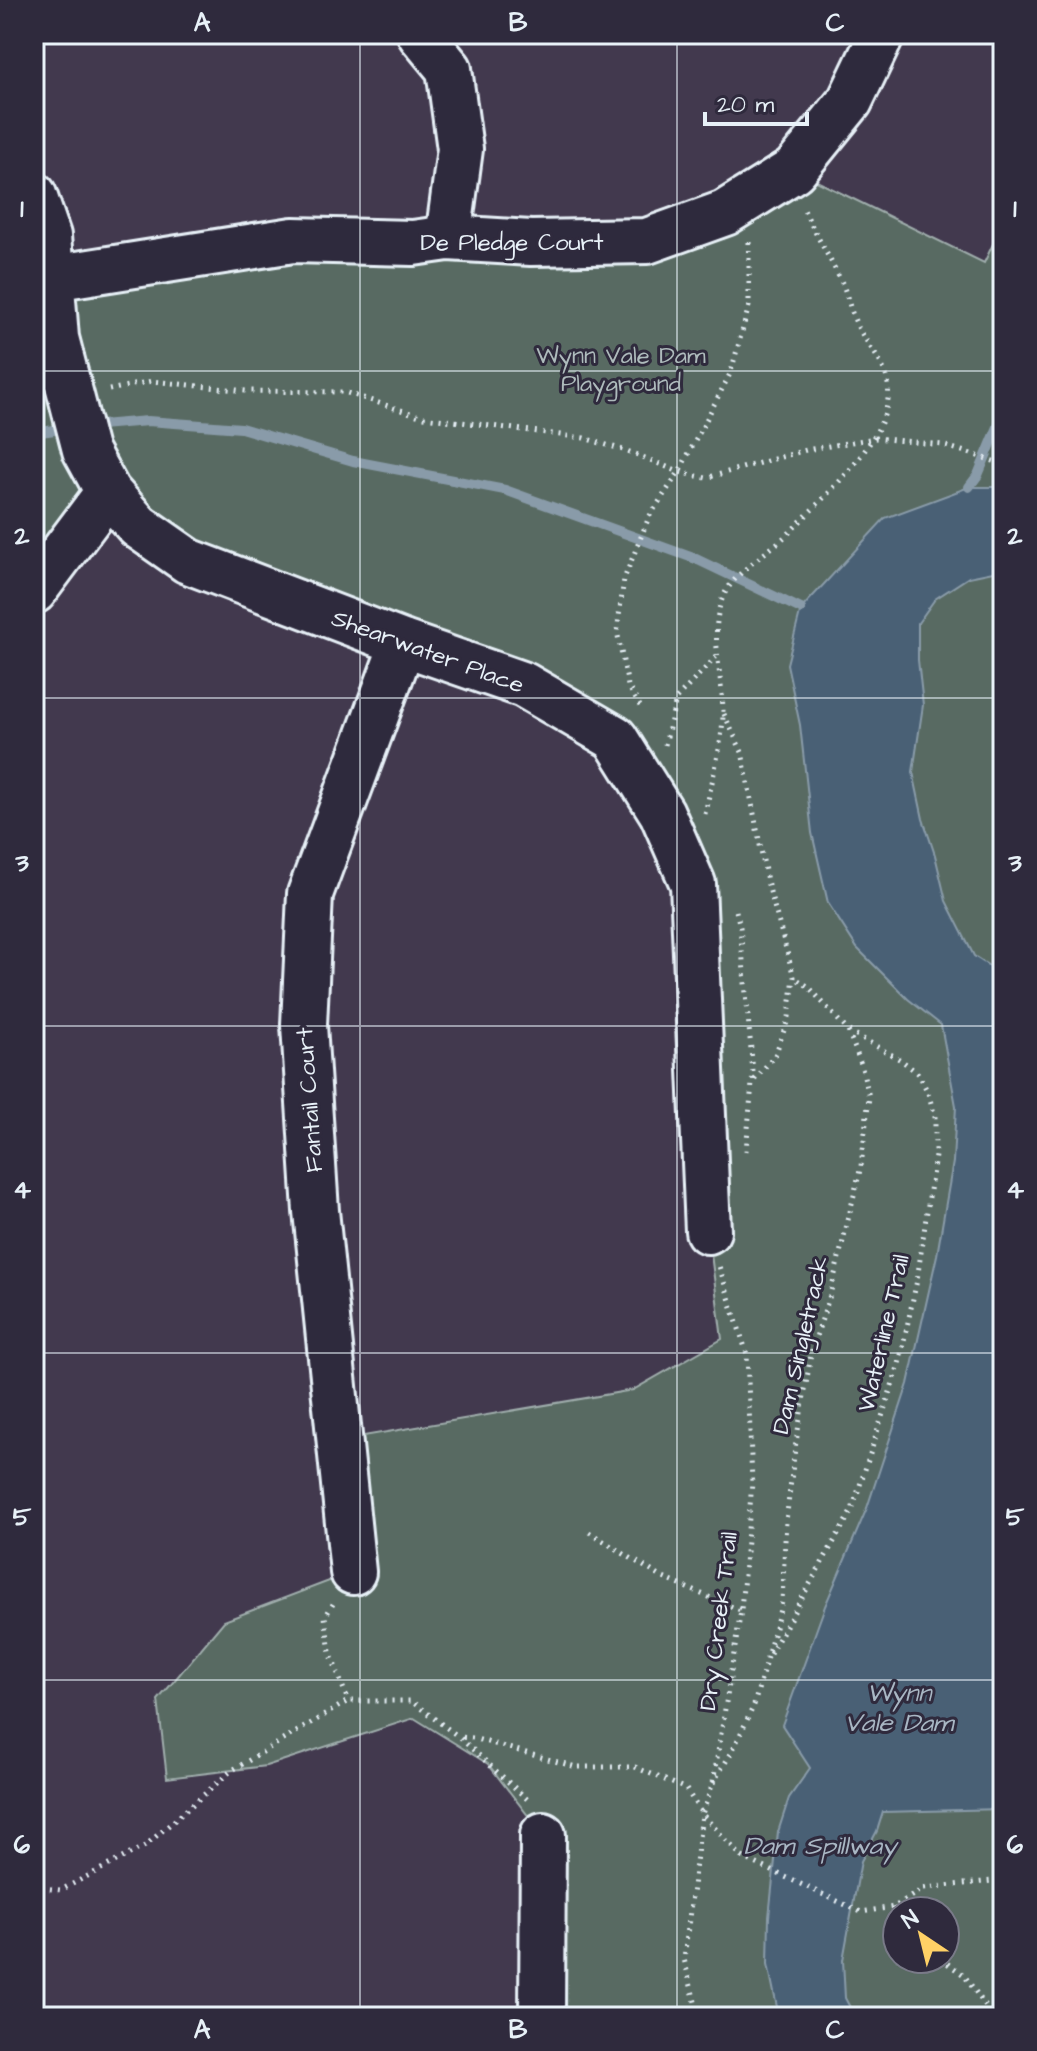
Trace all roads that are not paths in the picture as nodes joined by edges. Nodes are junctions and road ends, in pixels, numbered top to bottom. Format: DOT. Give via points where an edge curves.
graph roads {
  1 [pos="420,34"];
  2 [pos="882,34"];
  3 [pos="34,195"];
  4 [pos="448,238"];
  5 [pos="52,278"];
  6 [pos="108,492"];
  7 [pos="34,591"];
  8 [pos="403,643"];
  9 [pos="708,1231"];
  10 [pos="353,1572"];
  11 [pos="543,1835"];
  12 [pos="542,2017"];
  1 -- 4 [label="street" via="449,69 460,149"];
  2 -- 4 [label="street, De Pledge Court" via="850,101 794,170 725,213 647,241"];
  3 -- 5 [label="street, Shearwater Place" via="48,236"];
  4 -- 5 [label="street, De Pledge Court" via="413,243 293,240"];
  5 -- 6 [label="street, Shearwater Place" via="56,338 72,401 85,450"];
  6 -- 7 [label="street"];
  6 -- 8 [label="street, Shearwater Place" via="138,526 188,561"];
  8 -- 9 [label="street, Shearwater Place" via="524,685 615,738 662,813 693,884"];
  8 -- 10 [label="street, Fantail Court" via="310,894 304,1025 316,1211"];
  11 -- 12 [label="street"];
}
